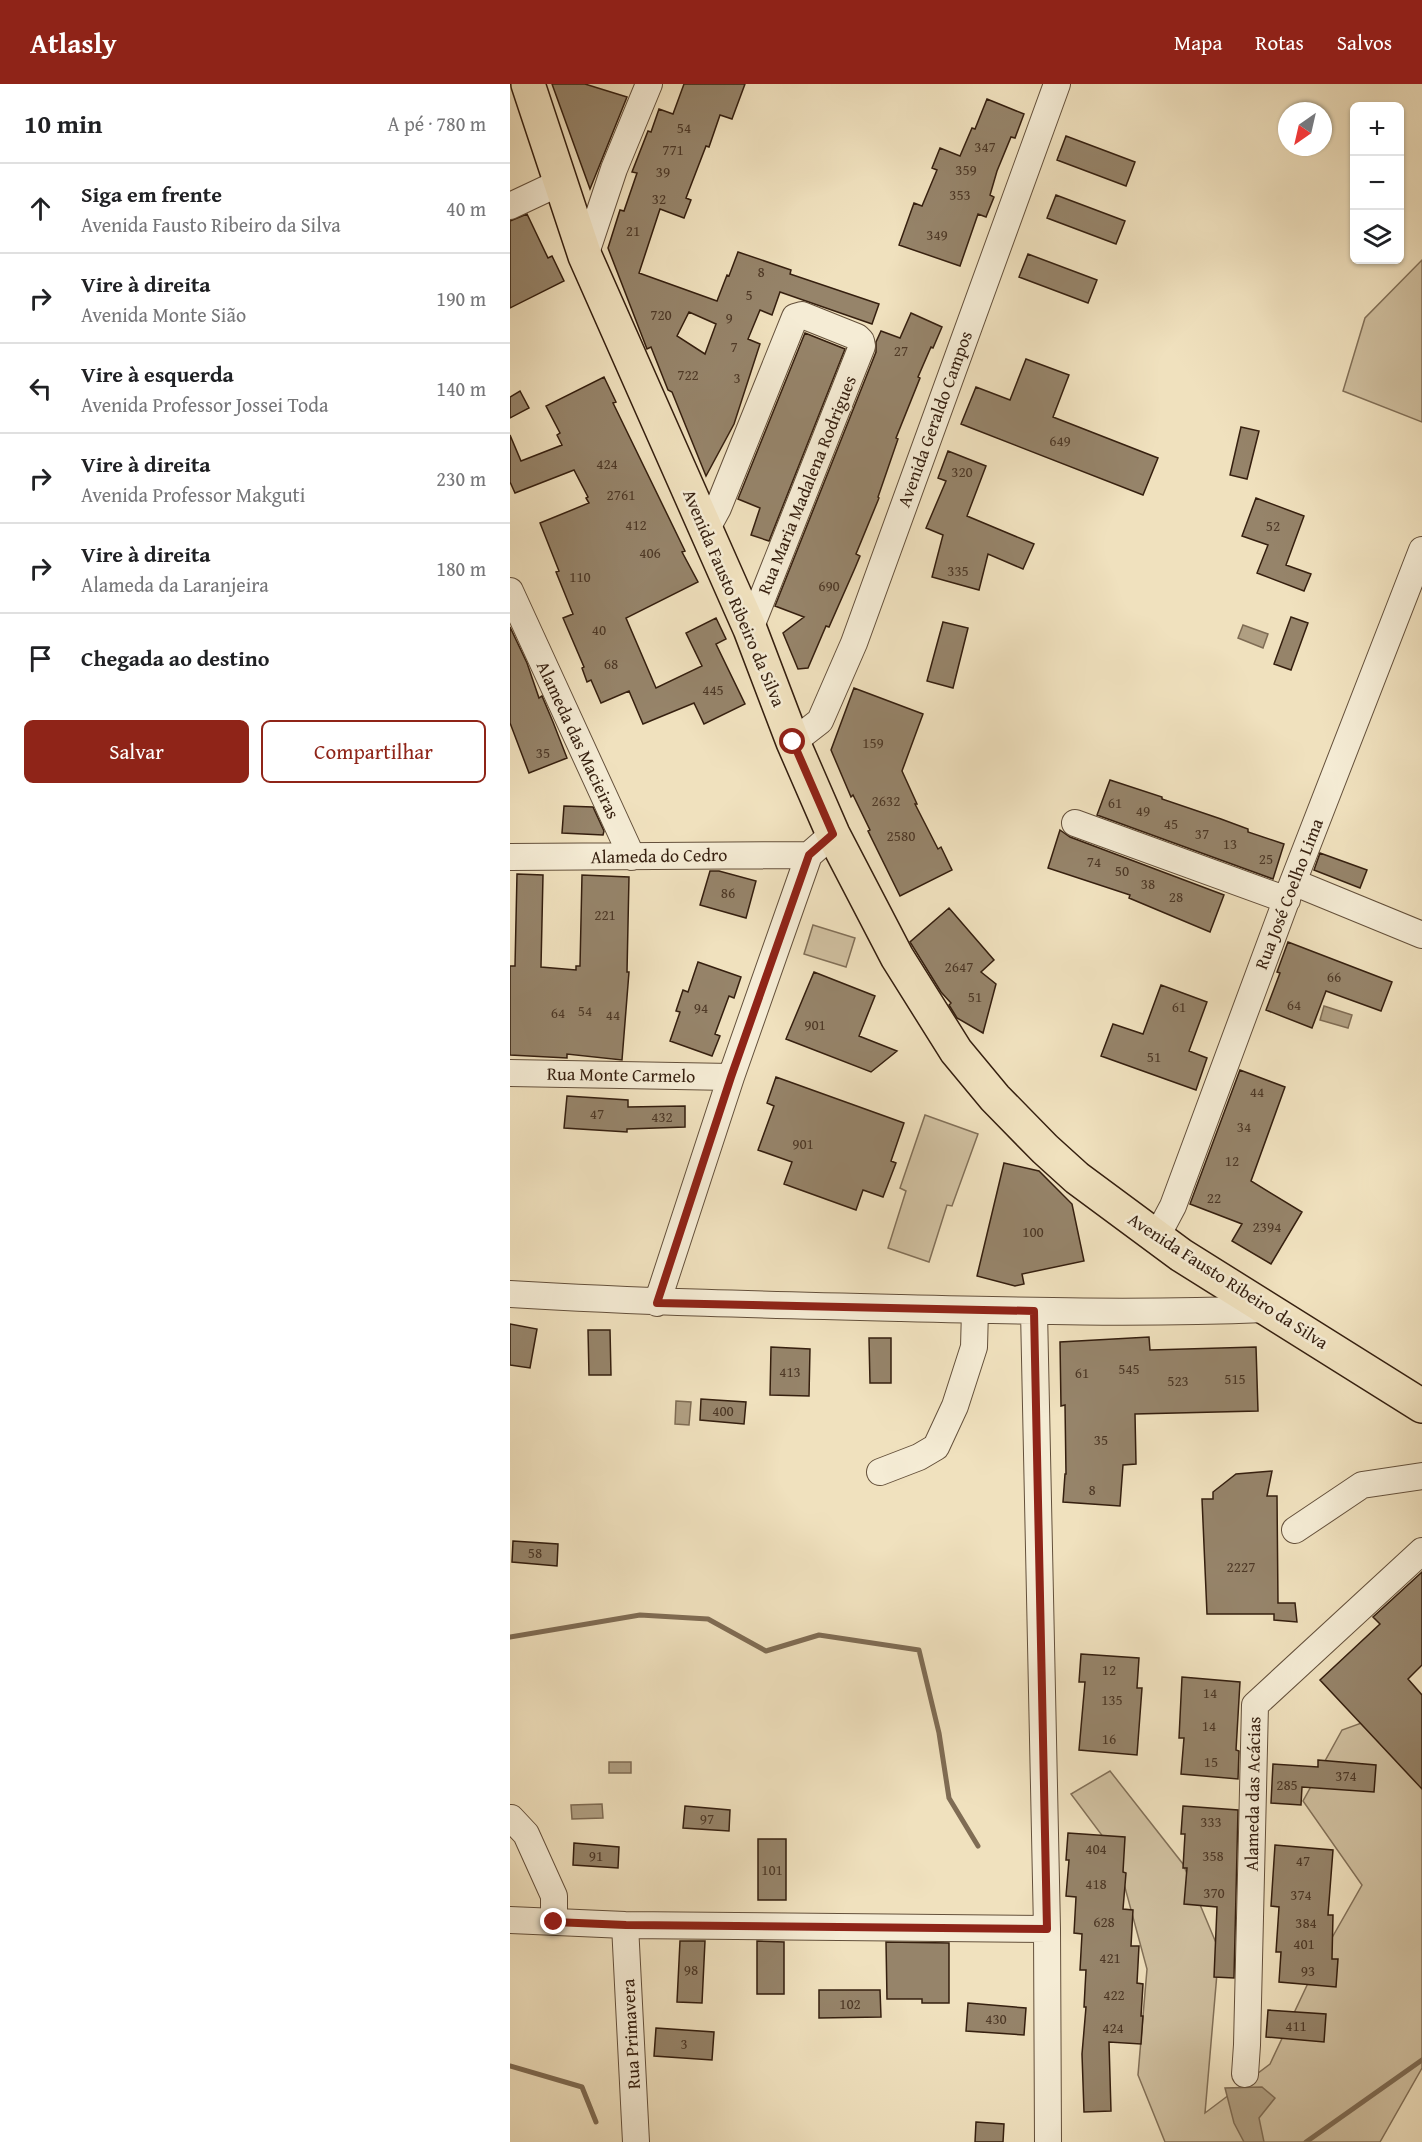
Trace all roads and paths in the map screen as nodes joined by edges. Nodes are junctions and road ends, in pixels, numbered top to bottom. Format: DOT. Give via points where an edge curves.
graph roads {
  1 [pos="528,84"];
  2 [pos="649,84"];
  3 [pos="1057,84"];
  4 [pos="559,183"];
  5 [pos="510,206"];
  6 [pos="585,256"];
  7 [pos="706,530"];
  8 [pos="1422,550"];
  9 [pos="510,591"];
  10 [pos="750,629"];
  11 [pos="793,742"];
  12 [pos="1075,823"];
  13 [pos="821,844"];
  14 [pos="510,857"];
  15 [pos="632,857"];
  16 [pos="1290,891"];
  17 [pos="1422,934"];
  18 [pos="510,1073"];
  19 [pos="731,1077"];
  20 [pos="1156,1238"];
  21 [pos="510,1294"];
  22 [pos="657,1303"];
  23 [pos="1265,1309"];
  24 [pos="975,1310"];
  25 [pos="1034,1311"];
  26 [pos="1422,1406"];
  27 [pos="879,1472"];
  28 [pos="1422,1476"];
  29 [pos="1295,1530"];
  30 [pos="1422,1551"];
  31 [pos="511,1818"];
  32 [pos="510,1920"];
  33 [pos="554,1922"];
  34 [pos="626,1925"];
  35 [pos="1047,1929"];
  36 [pos="1245,2074"];
  37 [pos="636,2142"];
  38 [pos="1048,2142"];
  1 -- 4 [label="main road, Avenida Fausto Ribeiro da Silva"];
  2 -- 6 [label="street" via="614,169"];
  3 -- 11 [label="street, Avenida Geraldo Campos" via="854,643 820,721"];
  4 -- 5 [label="street"];
  4 -- 6 [label="main road, Avenida Fausto Ribeiro da Silva"];
  6 -- 7 [label="main road, Avenida Fausto Ribeiro da Silva"];
  7 -- 10 [label="main road, Avenida Fausto Ribeiro da Silva"];
  7 -- 10 [label="street, Rua Maria Madalena Rodrigues" via="795,317 802,315 856,337 862,346"];
  8 -- 16 [label="street, Rua José Coelho Lima"];
  9 -- 15 [label="street, Alameda das Macieiras"];
  10 -- 11 [label="main road, Avenida Fausto Ribeiro da Silva"];
  11 -- 13 [label="main road, Avenida Fausto Ribeiro da Silva"];
  12 -- 16 [label="street"];
  13 -- 15 [label="street, Alameda do Cedro"];
  13 -- 19 [label="street"];
  13 -- 20 [label="main road, Avenida Fausto Ribeiro da Silva" via="956,1051 995,1098 1077,1178"];
  14 -- 15 [label="street, Alameda do Cedro"];
  16 -- 17 [label="street"];
  16 -- 20 [label="street, Rua José Coelho Lima" via="1173,1206"];
  18 -- 19 [label="street, Rua Monte Carmelo"];
  19 -- 22 [label="street"];
  20 -- 23 [label="main road, Avenida Fausto Ribeiro da Silva"];
  21 -- 22 [label="street"];
  22 -- 24 [label="street"];
  23 -- 25 [label="street"];
  23 -- 26 [label="main road, Avenida Fausto Ribeiro da Silva"];
  24 -- 25 [label="street"];
  24 -- 27 [label="street" via="974,1347 955,1406 936,1446"];
  25 -- 35 [label="street"];
  28 -- 29 [label="street" via="1362,1485"];
  30 -- 36 [label="street, Alameda das Acácias" via="1255,1705"];
  31 -- 33 [label="street" via="525,1834 554,1896"];
  32 -- 33 [label="street"];
  33 -- 34 [label="street"];
  34 -- 35 [label="street"];
  34 -- 37 [label="street, Rua Primavera"];
  35 -- 38 [label="street"];
}
